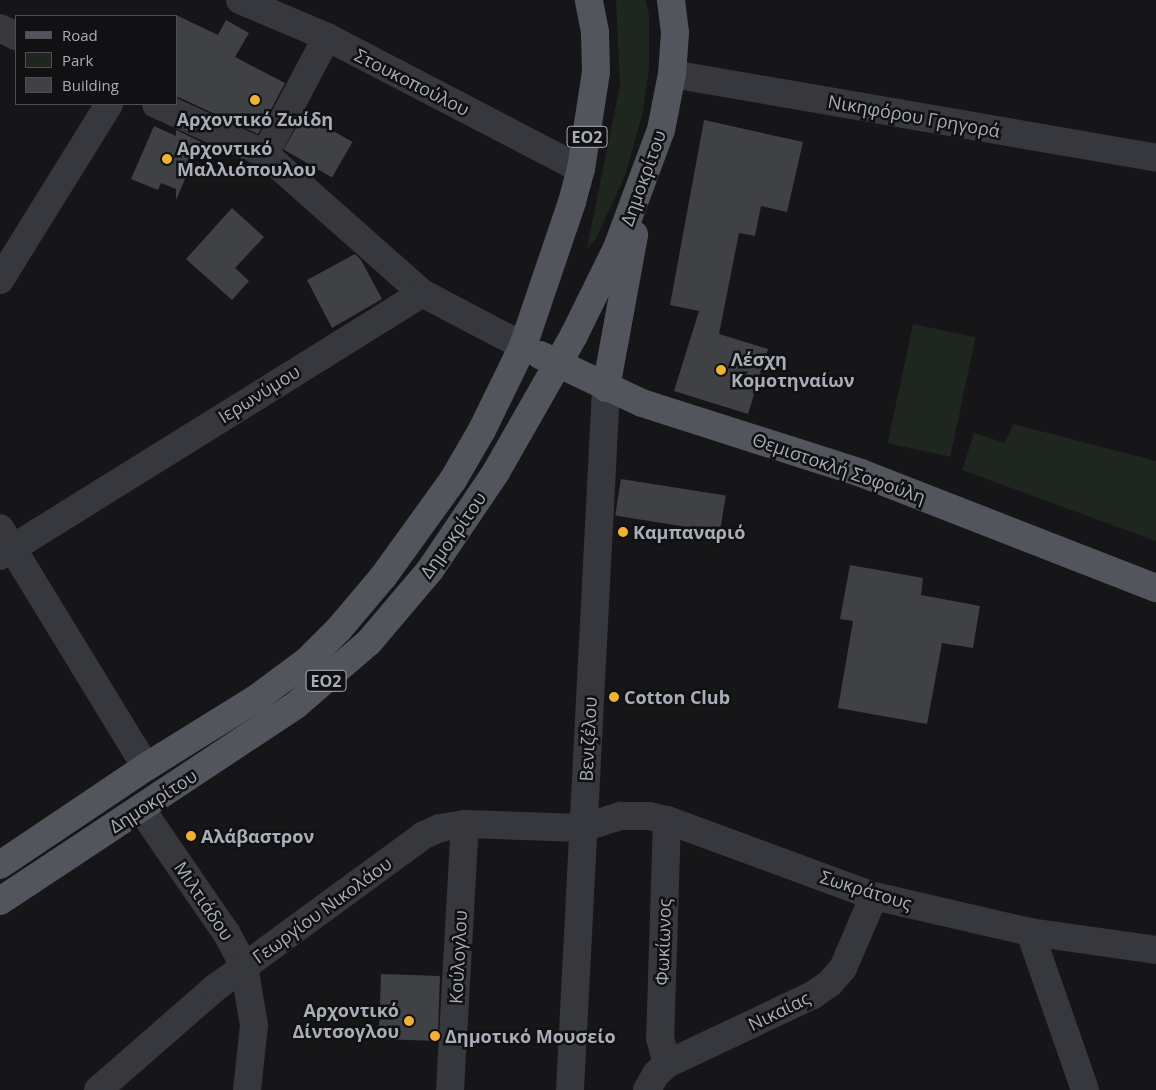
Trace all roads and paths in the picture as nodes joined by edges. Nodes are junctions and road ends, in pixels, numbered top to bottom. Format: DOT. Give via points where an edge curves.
graph roads {
  1 [pos="240,0"];
  2 [pos="589,0"];
  3 [pos="671,0"];
  4 [pos="0,28"];
  5 [pos="15,36"];
  6 [pos="327,37"];
  7 [pos="672,74"];
  8 [pos="108,105"];
  9 [pos="158,105"];
  10 [pos="265,154"];
  11 [pos="1156,158"];
  12 [pos="581,169"];
  13 [pos="643,183"];
  14 [pos="0,280"];
  15 [pos="422,293"];
  16 [pos="523,346"];
  17 [pos="557,364"];
  18 [pos="606,388"];
  19 [pos="4,544"];
  20 [pos="1156,588"];
  21 [pos="146,767"];
  22 [pos="141,809"];
  23 [pos="666,820"];
  24 [pos="466,824"];
  25 [pos="583,828"];
  26 [pos="0,865"];
  27 [pos="874,896"];
  28 [pos="0,901"];
  29 [pos="1030,932"];
  30 [pos="1156,950"];
  31 [pos="244,966"];
  32 [pos="667,1064"];
  33 [pos="98,1090"];
  34 [pos="247,1090"];
  35 [pos="450,1090"];
  36 [pos="570,1090"];
  37 [pos="647,1090"];
  38 [pos="1085,1090"];
  1 -- 6 [label="street, Στουκοπούλου"];
  2 -- 12 [label="main road, Δημοκρίτου / ΕΟ2" via="595,32 596,72"];
  3 -- 7 [label="main road, Δημοκρίτου / ΕΟ2" via="675,33"];
  4 -- 5 [label="street"];
  6 -- 10 [label="street"];
  6 -- 12 [label="street, Στουκοπούλου"];
  7 -- 11 [label="street, Νικηφόρου Γρηγορά"];
  7 -- 13 [label="main road, Δημοκρίτου / ΕΟ2" via="661,130"];
  8 -- 14 [label="street"];
  9 -- 10 [label="street"];
  10 -- 15 [label="street"];
  12 -- 16 [label="main road, Δημοκρίτου / ΕΟ2" via="551,271"];
  13 -- 17 [label="main road, Δημοκρίτου / ΕΟ2" via="617,248"];
  13 -- 18 [label="main road"];
  15 -- 16 [label="street"];
  15 -- 19 [label="street, Ιερωνύμου"];
  16 -- 17 [label="main road, Θεμιστοκλή Σοφούλη"];
  16 -- 21 [label="main road, Δημοκρίτου / ΕΟ2" via="482,430 453,480 382,577 339,629 307,661 275,685"];
  17 -- 18 [label="main road, Θεμιστοκλή Σοφούλη"];
  17 -- 22 [label="main road, Δημοκρίτου / ΕΟ2" via="496,472 452,540 393,616 350,660 296,705"];
  18 -- 20 [label="main road, Θεμιστοκλή Σοφούλη" via="642,403 861,473"];
  18 -- 25 [label="street, Βενιζέλου"];
  19 -- 21 [label="street"];
  21 -- 26 [label="main road, Δημοκρίτου / ΕΟ2"];
  22 -- 28 [label="main road, Δημοκρίτου / ΕΟ2"];
  22 -- 31 [label="street, Μιλτιάδου" via="227,934"];
  23 -- 25 [label="street, Σωκράτους" via="628,815"];
  23 -- 27 [label="street, Σωκράτους"];
  23 -- 32 [label="street, Φωκίωνος" via="660,1038"];
  24 -- 25 [label="street, Γεωργίου Νικολάου"];
  24 -- 31 [label="street, Γεωργίου Νικολάου" via="440,828 424,835"];
  24 -- 35 [label="street, Κούλογλου"];
  25 -- 36 [label="street, Βενιζέλου"];
  27 -- 29 [label="street, Σωκράτους"];
  27 -- 32 [label="street, Νικαίας" via="843,968 830,983 814,995"];
  29 -- 30 [label="street, Σωκράτους"];
  29 -- 38 [label="street"];
  31 -- 33 [label="street, Γεωργίου Νικολάου"];
  31 -- 34 [label="street, Μιλτιάδου" via="254,1025"];
  32 -- 37 [label="street, Νικαίας" via="656,1074"];
}
